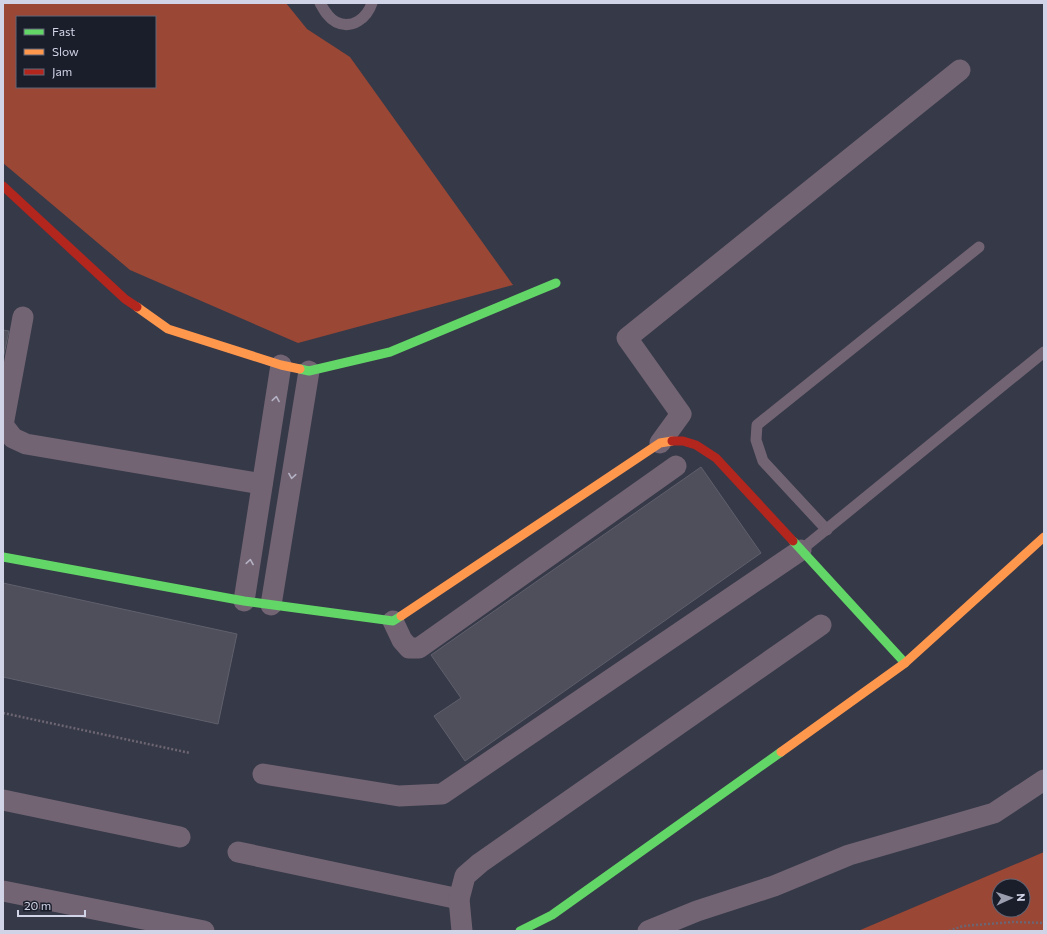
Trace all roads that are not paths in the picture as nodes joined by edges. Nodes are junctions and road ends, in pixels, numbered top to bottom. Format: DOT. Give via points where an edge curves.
graph roads {
  1 [pos="320,3"];
  2 [pos="372,3"];
  3 [pos="960,70"];
  4 [pos="3,186"];
  5 [pos="979,247"];
  6 [pos="556,282"];
  7 [pos="23,317"];
  8 [pos="1044,352"];
  9 [pos="281,365"];
  10 [pos="309,371"];
  11 [pos="660,443"];
  12 [pos="676,466"];
  13 [pos="262,484"];
  14 [pos="827,530"];
  15 [pos="1044,537"];
  16 [pos="801,550"];
  17 [pos="3,557"];
  18 [pos="244,601"];
  19 [pos="271,605"];
  20 [pos="393,621"];
  21 [pos="821,626"];
  22 [pos="905,664"];
  23 [pos="263,774"];
  24 [pos="1044,780"];
  25 [pos="3,800"];
  26 [pos="180,837"];
  27 [pos="238,852"];
  28 [pos="3,891"];
  29 [pos="459,899"];
  30 [pos="204,931"];
  31 [pos="462,931"];
  32 [pos="520,931"];
  33 [pos="648,931"];
  1 -- 2 [label="lane" via="335,22 343,24 361,20 369,14"];
  3 -- 11 [label="street" via="627,338 681,414"];
  4 -- 9 [label="street" via="125,299 168,329"];
  5 -- 14 [label="lane" via="757,424 756,440 763,461"];
  6 -- 10 [label="street" via="390,352"];
  7 -- 13 [label="street" via="3,425 13,438 26,444"];
  8 -- 14 [label="lane"];
  9 -- 10 [label="street"];
  13 -- 9 [label="street, one-way"];
  10 -- 19 [label="street, one-way"];
  11 -- 16 [label="street" via="675,440 702,447 716,458"];
  11 -- 20 [label="street"];
  12 -- 20 [label="street" via="419,648 409,648"];
  18 -- 13 [label="street, one-way"];
  14 -- 16 [label="lane"];
  15 -- 22 [label="street"];
  16 -- 22 [label="street"];
  16 -- 23 [label="street" via="442,794 399,796"];
  17 -- 18 [label="street"];
  18 -- 19 [label="street"];
  19 -- 20 [label="street"];
  21 -- 29 [label="street" via="480,863 465,876"];
  22 -- 32 [label="street" via="552,914"];
  24 -- 33 [label="street" via="994,813 848,855 774,886 697,911"];
  25 -- 26 [label="street"];
  27 -- 29 [label="street"];
  28 -- 30 [label="street"];
  29 -- 31 [label="street"];
}
